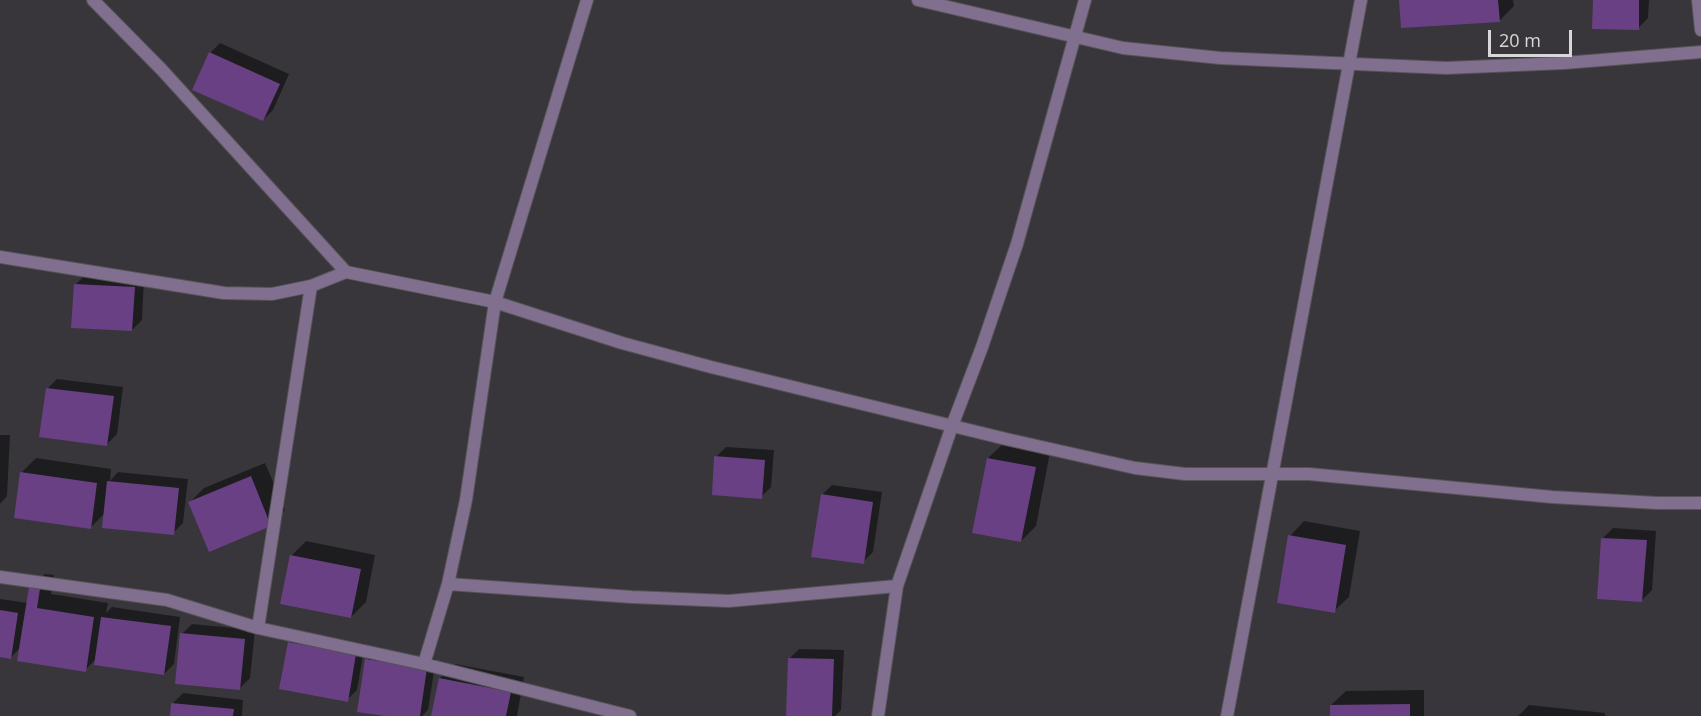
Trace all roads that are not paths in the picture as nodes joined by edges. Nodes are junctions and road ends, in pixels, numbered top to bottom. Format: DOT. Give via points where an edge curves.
graph roads {
  1 [pos="93,0"];
  2 [pos="587,0"];
  3 [pos="918,0"];
  4 [pos="1085,0"];
  5 [pos="1361,0"];
  6 [pos="1698,0"];
  7 [pos="1701,30"];
  8 [pos="1073,36"];
  9 [pos="1701,52"];
  10 [pos="1348,64"];
  11 [pos="0,257"];
  12 [pos="346,272"];
  13 [pos="311,286"];
  14 [pos="495,302"];
  15 [pos="952,426"];
  16 [pos="1270,475"];
  17 [pos="1701,503"];
  18 [pos="0,577"];
  19 [pos="448,584"];
  20 [pos="897,586"];
  21 [pos="258,628"];
  22 [pos="424,664"];
  23 [pos="630,716"];
  24 [pos="879,716"];
  25 [pos="1227,716"];
  1 -- 12 [label="street"];
  2 -- 14 [label="street"];
  3 -- 8 [label="street"];
  4 -- 8 [label="street"];
  5 -- 10 [label="street"];
  6 -- 7 [label="street"];
  8 -- 10 [label="street" via="1123,48 1220,58"];
  8 -- 15 [label="street" via="1017,244"];
  9 -- 10 [label="street" via="1446,68"];
  10 -- 16 [label="street"];
  11 -- 13 [label="street" via="224,293 272,294"];
  12 -- 13 [label="street"];
  12 -- 14 [label="street"];
  13 -- 21 [label="street"];
  14 -- 15 [label="street" via="711,368"];
  14 -- 19 [label="street" via="466,500"];
  15 -- 16 [label="street" via="1135,468 1185,474"];
  15 -- 20 [label="street"];
  16 -- 17 [label="street" via="1320,475 1612,502"];
  16 -- 25 [label="street"];
  18 -- 21 [label="street" via="167,600"];
  19 -- 20 [label="street" via="729,601"];
  19 -- 22 [label="street"];
  20 -- 24 [label="street"];
  21 -- 22 [label="street"];
  22 -- 23 [label="street"];
}
